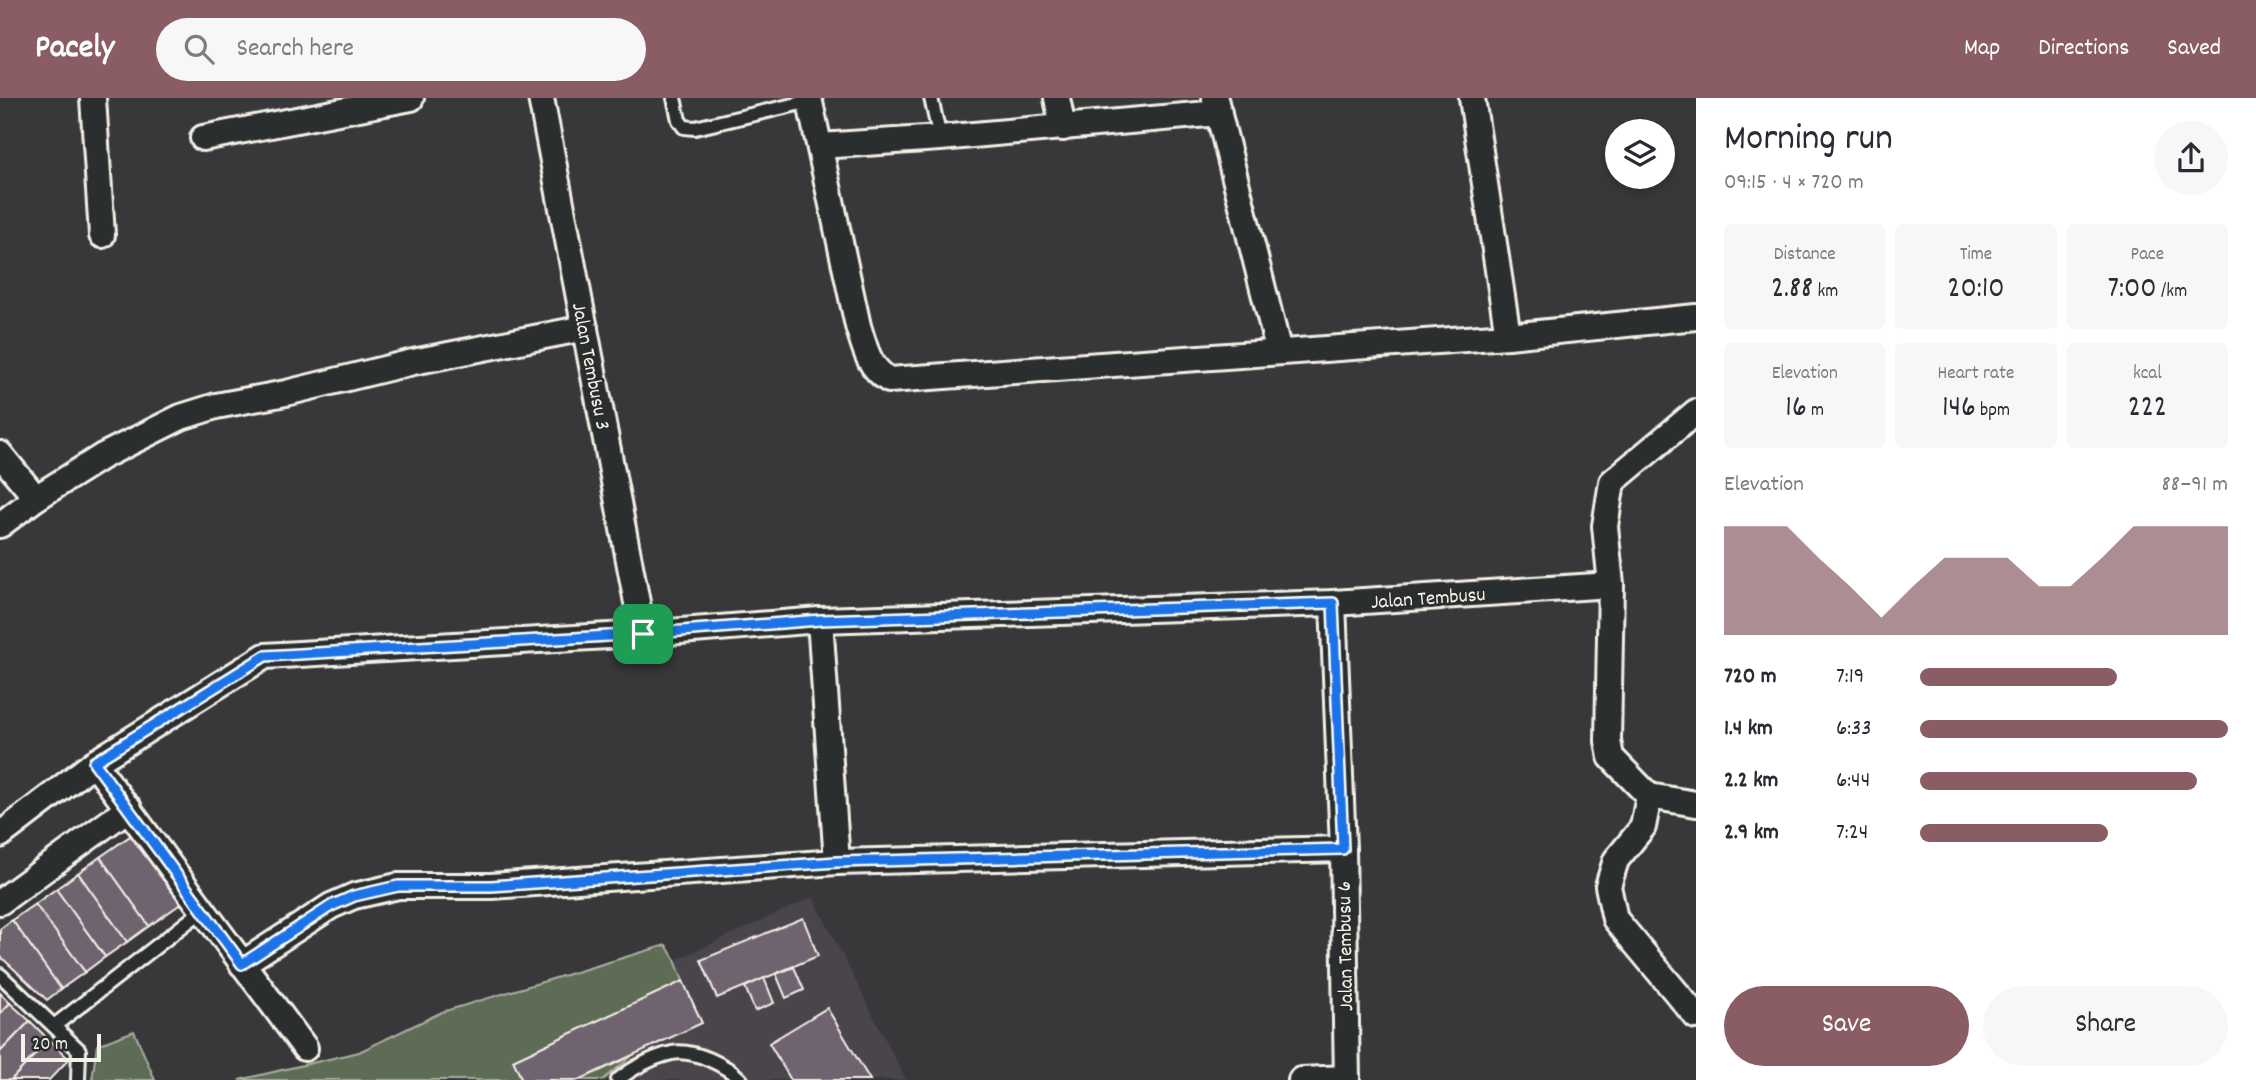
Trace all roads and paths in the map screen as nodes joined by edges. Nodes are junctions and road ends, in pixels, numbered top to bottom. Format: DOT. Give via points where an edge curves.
graph roads {
  1 [pos="93,98"];
  2 [pos="407,98"];
  3 [pos="541,98"];
  4 [pos="674,98"];
  5 [pos="931,98"];
  6 [pos="1057,98"];
  7 [pos="1472,98"];
  8 [pos="810,99"];
  9 [pos="1217,106"];
  10 [pos="286,110"];
  11 [pos="1063,128"];
  12 [pos="203,138"];
  13 [pos="940,138"];
  14 [pos="820,146"];
  15 [pos="102,235"];
  16 [pos="1696,317"];
  17 [pos="585,328"];
  18 [pos="1508,336"];
  19 [pos="1279,352"];
  20 [pos="1696,412"];
  21 [pos="0,454"];
  22 [pos="36,498"];
  23 [pos="0,525"];
  24 [pos="1611,585"];
  25 [pos="1333,603"];
  26 [pos="820,620"];
  27 [pos="643,634"];
  28 [pos="94,762"];
  29 [pos="1649,796"];
  30 [pos="1696,804"];
  31 [pos="129,808"];
  32 [pos="0,835"];
  33 [pos="1343,849"];
  34 [pos="837,862"];
  35 [pos="0,902"];
  36 [pos="203,910"];
  37 [pos="242,964"];
  38 [pos="0,975"];
  39 [pos="1696,1016"];
  40 [pos="54,1026"];
  41 [pos="305,1048"];
  42 [pos="1347,1079"];
  43 [pos="78,1080"];
  44 [pos="618,1080"];
  45 [pos="741,1080"];
  46 [pos="1301,1080"];
  1 -- 15 [label="street"];
  2 -- 10 [label="street"];
  3 -- 17 [label="street, Jalan Tembusu 3"];
  4 -- 8 [label="lane" via="679,120 684,127 695,128"];
  5 -- 13 [label="lane"];
  6 -- 11 [label="street"];
  7 -- 18 [label="street"];
  8 -- 14 [label="street"];
  9 -- 11 [label="street"];
  9 -- 19 [label="street"];
  10 -- 12 [label="street"];
  11 -- 13 [label="street"];
  13 -- 14 [label="street"];
  14 -- 19 [label="street" via="858,326 869,361 889,380"];
  16 -- 18 [label="street"];
  17 -- 22 [label="street" via="216,406 181,417 103,456"];
  17 -- 27 [label="street, Jalan Tembusu 3"];
  18 -- 19 [label="street"];
  20 -- 24 [label="street" via="1612,482 1605,526"];
  21 -- 22 [label="street"];
  22 -- 23 [label="street"];
  24 -- 25 [label="street, Jalan Tembusu"];
  24 -- 29 [label="street" via="1608,741 1611,757"];
  25 -- 26 [label="street, Jalan Tembusu"];
  25 -- 33 [label="street, Jalan Tembusu 6"];
  26 -- 27 [label="street, Jalan Tembusu"];
  26 -- 34 [label="street"];
  27 -- 28 [label="street, Jalan Tembusu" via="265,656"];
  28 -- 31 [label="street"];
  28 -- 32 [label="street, Jalan Tembusu"];
  29 -- 30 [label="street"];
  29 -- 39 [label="street" via="1643,827 1616,860 1608,886 1615,919"];
  31 -- 35 [label="street"];
  31 -- 36 [label="street"];
  33 -- 34 [label="street"];
  33 -- 42 [label="street, Jalan Tembusu 6"];
  34 -- 37 [label="street" via="491,886 398,886 331,906"];
  36 -- 37 [label="street"];
  36 -- 40 [label="lane"];
  37 -- 41 [label="street"];
  38 -- 40 [label="lane"];
  40 -- 43 [label="lane" via="79,1050"];
  42 -- 46 [label="street"];
  44 -- 45 [label="lane" via="673,1053 706,1058"];
}
